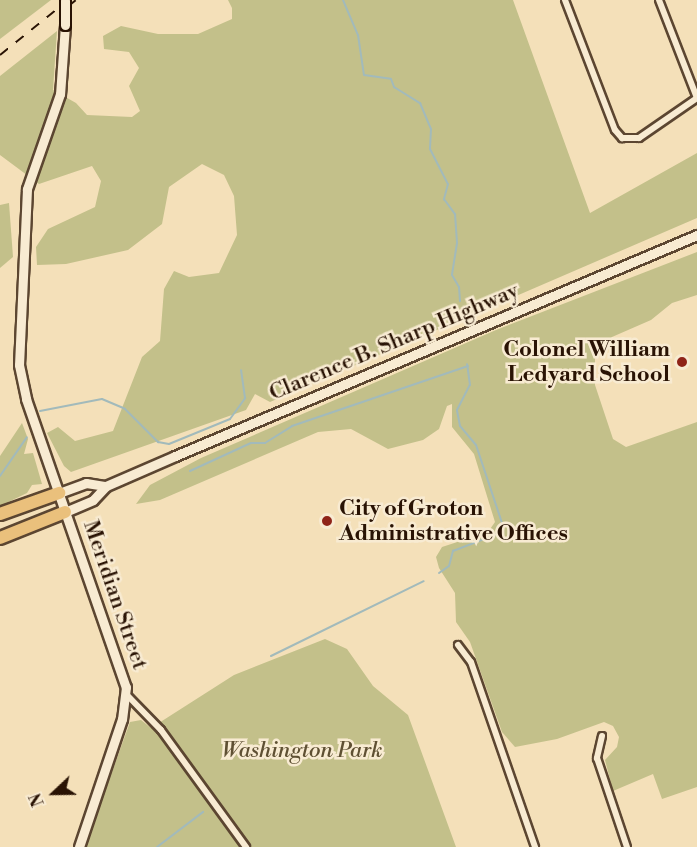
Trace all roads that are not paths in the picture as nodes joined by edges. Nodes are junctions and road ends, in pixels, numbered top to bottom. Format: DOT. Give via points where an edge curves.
graph roads {
  1 [pos="65,0"];
  2 [pos="565,0"];
  3 [pos="659,0"];
  4 [pos="697,98"];
  5 [pos="697,236"];
  6 [pos="106,486"];
  7 [pos="59,493"];
  8 [pos="65,512"];
  9 [pos="0,514"];
  10 [pos="0,538"];
  11 [pos="458,645"];
  12 [pos="126,694"];
  13 [pos="602,736"];
  14 [pos="79,847"];
  15 [pos="246,847"];
  16 [pos="535,847"];
  17 [pos="627,847"];
  1 -- 7 [label="street, Meridian Street, bridge" via="63,83 27,189 19,354 24,393"];
  2 -- 4 [label="street" via="615,130 622,138 639,138"];
  3 -- 4 [label="street"];
  5 -- 6 [label="street, Clarence B. Sharp Highway"];
  6 -- 7 [label="street, Clarence B. Sharp Highway" via="86,483"];
  6 -- 8 [label="street, Clarence B. Sharp Highway" via="93,500"];
  7 -- 8 [label="street, Meridian Street"];
  7 -- 9 [label="highway"];
  8 -- 10 [label="highway"];
  8 -- 12 [label="street, Meridian Street" via="120,666"];
  11 -- 16 [label="street" via="471,662"];
  12 -- 14 [label="street, Meridian Street" via="122,719"];
  12 -- 15 [label="street" via="161,730"];
  13 -- 17 [label="street" via="597,758"];
}
